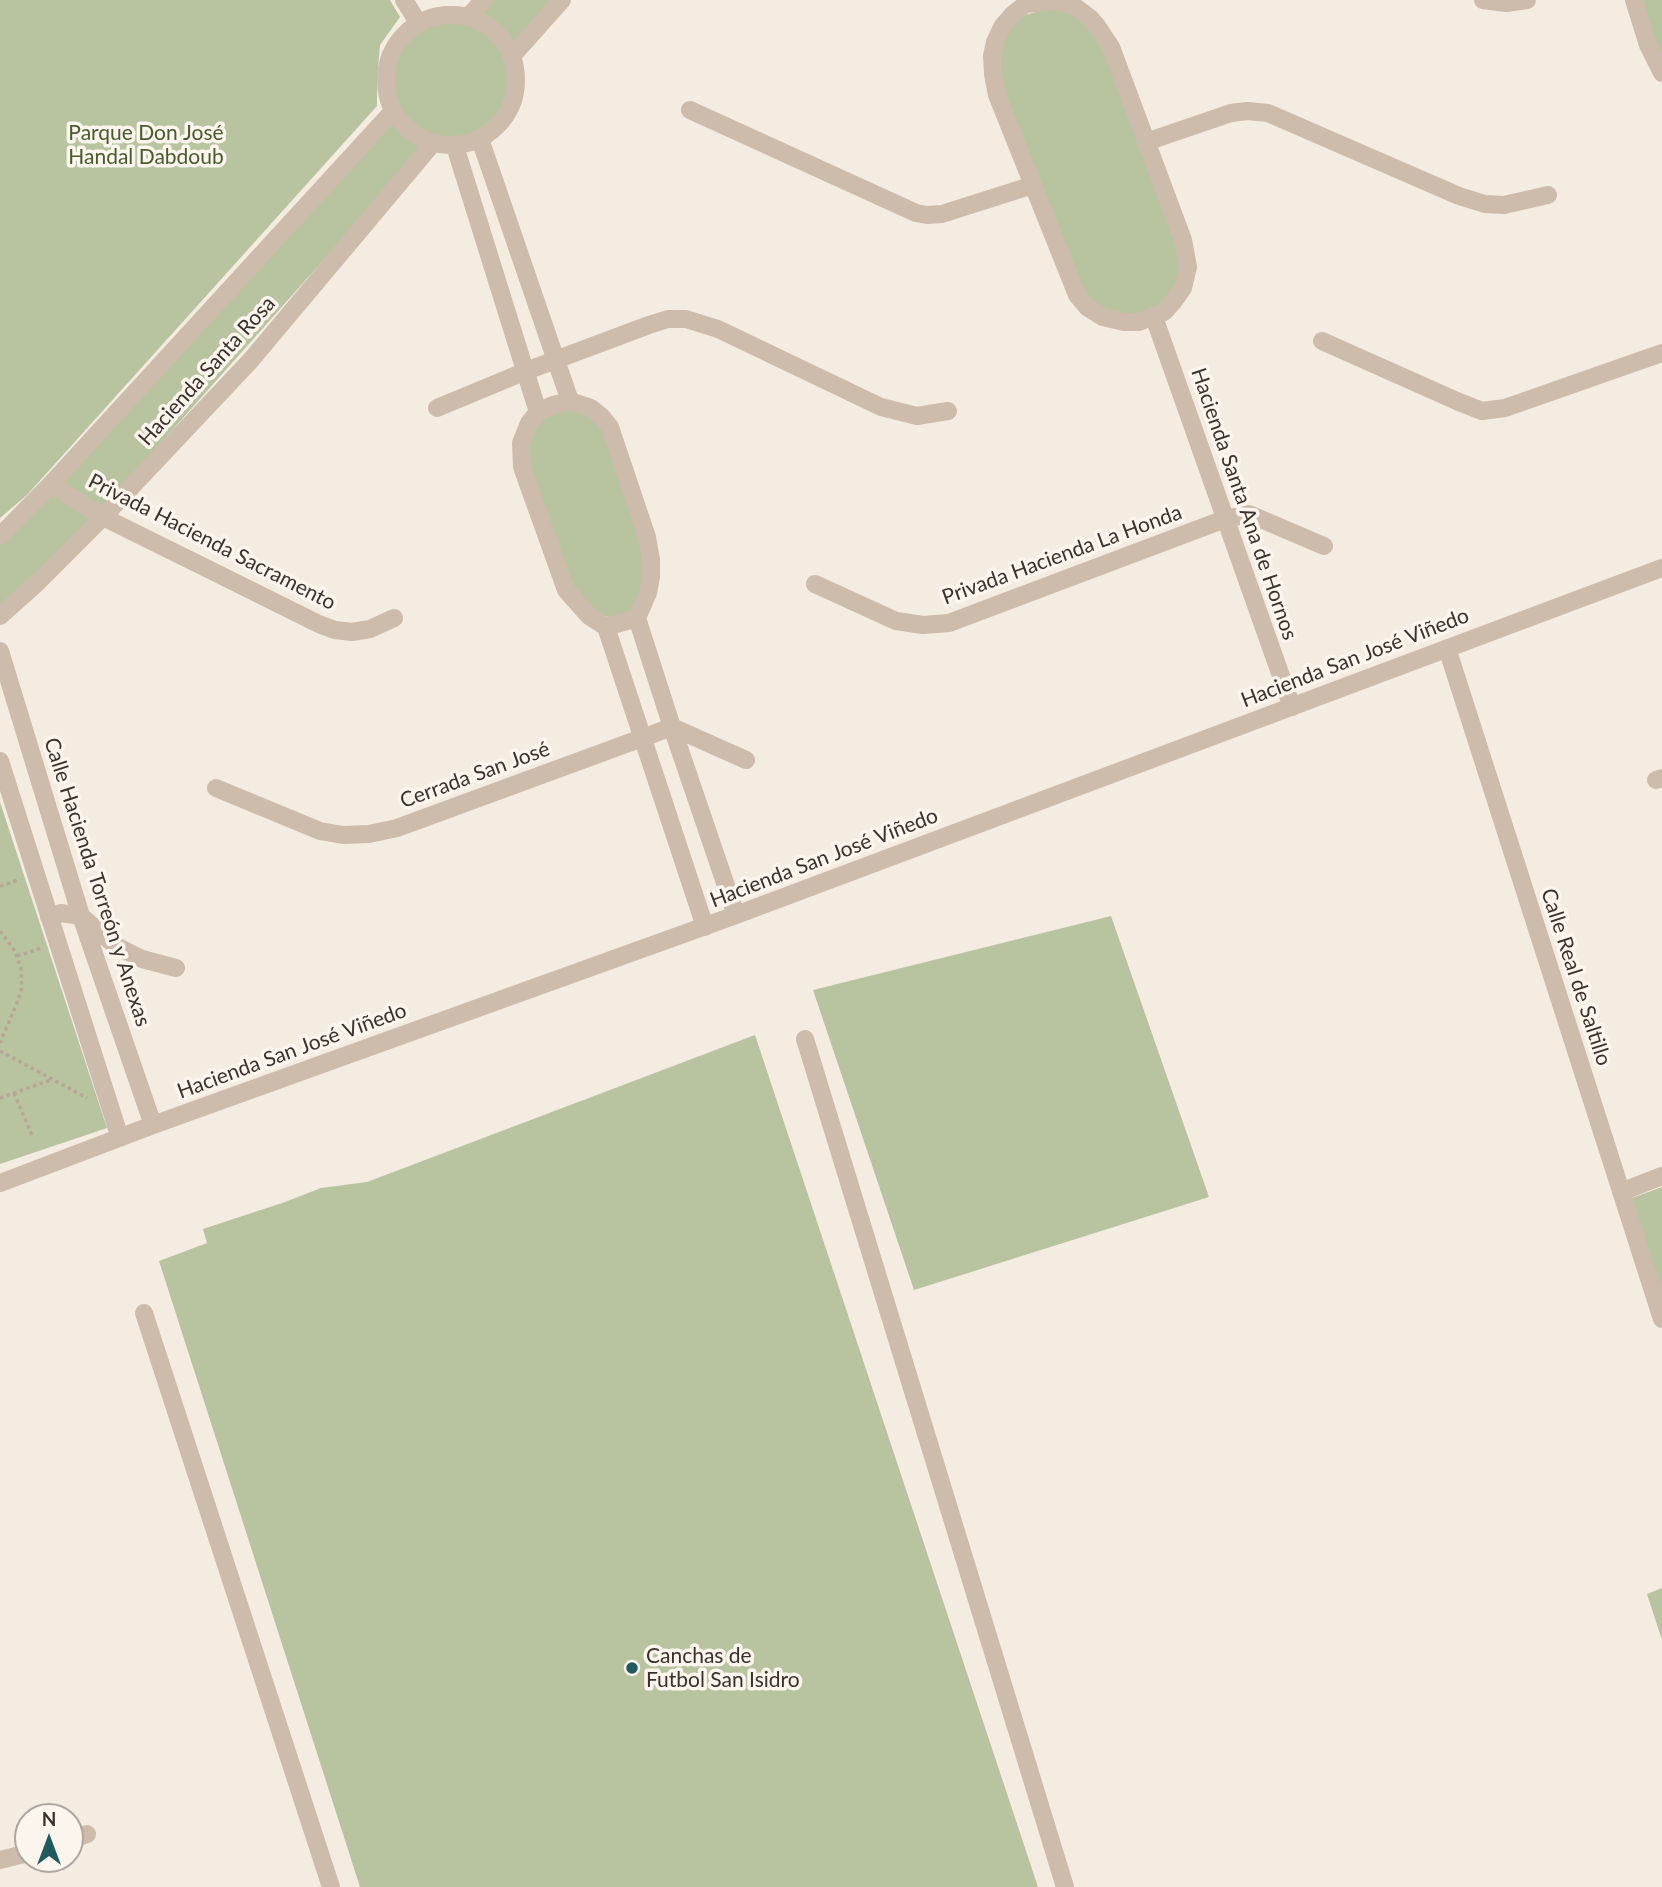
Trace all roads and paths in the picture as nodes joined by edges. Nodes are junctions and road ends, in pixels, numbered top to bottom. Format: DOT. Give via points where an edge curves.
graph roads {
  1 [pos="404,0"];
  2 [pos="484,0"];
  3 [pos="562,0"];
  4 [pos="1483,0"];
  5 [pos="1527,0"];
  6 [pos="1634,0"];
  7 [pos="1025,2"];
  8 [pos="468,17"];
  9 [pos="419,24"];
  10 [pos="512,56"];
  11 [pos="1662,74"];
  12 [pos="690,110"];
  13 [pos="393,111"];
  14 [pos="480,139"];
  15 [pos="1146,142"];
  16 [pos="433,143"];
  17 [pos="455,146"];
  18 [pos="1033,185"];
  19 [pos="1548,195"];
  20 [pos="1154,317"];
  21 [pos="1322,341"];
  22 [pos="1662,353"];
  23 [pos="556,360"];
  24 [pos="526,372"];
  25 [pos="570,401"];
  26 [pos="437,408"];
  27 [pos="948,411"];
  28 [pos="538,412"];
  29 [pos="51,484"];
  30 [pos="103,517"];
  31 [pos="1226,519"];
  32 [pos="0,536"];
  33 [pos="1324,546"];
  34 [pos="1662,568"];
  35 [pos="815,584"];
  36 [pos="0,616"];
  37 [pos="394,618"];
  38 [pos="637,618"];
  39 [pos="606,627"];
  40 [pos="1447,648"];
  41 [pos="0,651"];
  42 [pos="1292,707"];
  43 [pos="672,727"];
  44 [pos="643,737"];
  45 [pos="746,760"];
  46 [pos="0,761"];
  47 [pos="216,788"];
  48 [pos="736,915"];
  49 [pos="49,916"];
  50 [pos="81,916"];
  51 [pos="705,926"];
  52 [pos="0,931"];
  53 [pos="57,943"];
  54 [pos="17,956"];
  55 [pos="176,968"];
  56 [pos="805,1039"];
  57 [pos="0,1043"];
  58 [pos="0,1051"];
  59 [pos="53,1079"];
  60 [pos="14,1093"];
  61 [pos="0,1098"];
  62 [pos="94,1101"];
  63 [pos="153,1125"];
  64 [pos="33,1138"];
  65 [pos="120,1138"];
  66 [pos="1662,1176"];
  67 [pos="0,1182"];
  68 [pos="1620,1192"];
  69 [pos="144,1313"];
  70 [pos="1662,1319"];
  71 [pos="331,1887"];
  72 [pos="1065,1887"];
  1 -- 9 [label="street"];
  2 -- 8 [label="street"];
  3 -- 10 [label="street"];
  4 -- 5 [label="street"];
  6 -- 11 [label="street"];
  7 -- 15 [label="street" via="1056,1 1074,6 1097,26 1111,47"];
  7 -- 18 [label="street" via="1002,27 992,56 997,95"];
  8 -- 9 [label="street" via="435,17"];
  8 -- 10 [label="street" via="502,39"];
  9 -- 13 [label="street" via="405,34 388,62 387,95"];
  10 -- 14 [label="street" via="516,88 512,104 505,118"];
  12 -- 18 [label="street" via="916,213 942,214"];
  13 -- 16 [label="street" via="403,125"];
  13 -- 29 [label="street, Hacienda Santa Rosa"];
  14 -- 17 [label="street"];
  14 -- 23 [label="street"];
  15 -- 19 [label="street" via="1231,113 1268,113 1485,204 1504,205"];
  15 -- 20 [label="street" via="1183,240 1188,267 1183,288 1164,312"];
  16 -- 17 [label="street"];
  16 -- 30 [label="street, Hacienda Santa Rosa" via="251,359"];
  17 -- 24 [label="street"];
  18 -- 20 [label="street" via="1077,295 1087,307 1102,317 1124,322"];
  20 -- 31 [label="street, Hacienda Santa Ana de Hornos"];
  21 -- 22 [label="street" via="1482,411 1506,408"];
  23 -- 24 [label="street"];
  23 -- 25 [label="street"];
  23 -- 27 [label="street" via="668,319 686,319 718,329 881,407 917,416"];
  24 -- 26 [label="street"];
  24 -- 28 [label="street"];
  25 -- 28 [label="street"];
  25 -- 38 [label="street" via="591,408 610,427 646,537 651,577"];
  28 -- 39 [label="street" via="521,443 522,467 566,590"];
  29 -- 30 [label="street, Privada Hacienda Sacramento"];
  29 -- 32 [label="street, Hacienda Santa Rosa"];
  30 -- 36 [label="street, Hacienda Santa Rosa"];
  30 -- 37 [label="street, Privada Hacienda Sacramento" via="335,630 370,629"];
  31 -- 33 [label="street, Privada Hacienda La Honda" via="1249,514"];
  31 -- 35 [label="street, Privada Hacienda La Honda" via="949,623 896,621"];
  31 -- 42 [label="street, Hacienda Santa Ana de Hornos"];
  34 -- 40 [label="street, Hacienda San José Viñedo"];
  38 -- 39 [label="street"];
  38 -- 43 [label="street"];
  39 -- 44 [label="street"];
  40 -- 42 [label="street, Hacienda San José Viñedo"];
  40 -- 68 [label="street, Calle Real de Saltillo"];
  41 -- 50 [label="street, Calle Hacienda Torreón y Anexas"];
  42 -- 48 [label="street, Hacienda San José Viñedo"];
  43 -- 44 [label="street, Cerrada San José"];
  43 -- 45 [label="street"];
  43 -- 48 [label="street"];
  44 -- 47 [label="street, Cerrada San José" via="397,828 369,834 320,831"];
  44 -- 51 [label="street"];
  46 -- 49 [label="street"];
  48 -- 51 [label="street, Hacienda San José Viñedo"];
  49 -- 50 [label="street"];
  49 -- 53 [label="street"];
  50 -- 55 [label="street" via="117,947"];
  50 -- 63 [label="street, Calle Hacienda Torreón y Anexas"];
  51 -- 63 [label="street, Hacienda San José Viñedo"];
  52 -- 54 [label="path"];
  53 -- 54 [label="path"];
  53 -- 65 [label="street"];
  54 -- 57 [label="path" via="22,988"];
  56 -- 72 [label="street"];
  58 -- 59 [label="path"];
  59 -- 60 [label="path"];
  59 -- 62 [label="path"];
  60 -- 61 [label="path"];
  60 -- 64 [label="path"];
  63 -- 65 [label="street, Hacienda San José Viñedo"];
  65 -- 67 [label="street, Hacienda San José Viñedo"];
  66 -- 68 [label="street"];
  68 -- 70 [label="street, Calle Real de Saltillo"];
  69 -- 71 [label="street"];
}
